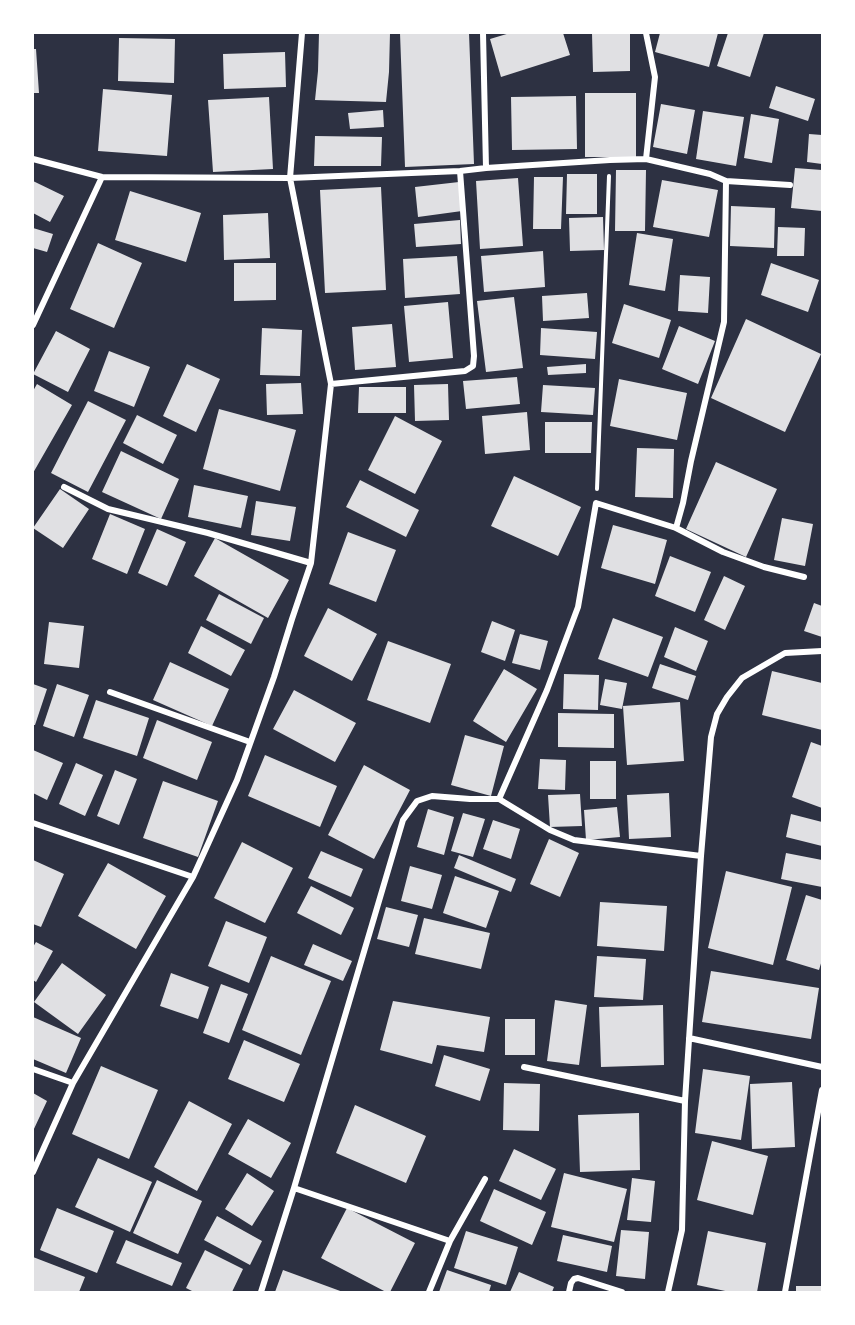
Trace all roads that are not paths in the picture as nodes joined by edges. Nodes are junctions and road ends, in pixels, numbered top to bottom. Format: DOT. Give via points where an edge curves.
graph roads {
  1 [pos="302,33"];
  2 [pos="483,33"];
  3 [pos="646,33"];
  4 [pos="33,159"];
  5 [pos="646,159"];
  6 [pos="486,168"];
  7 [pos="460,171"];
  8 [pos="102,177"];
  9 [pos="290,178"];
  10 [pos="726,181"];
  11 [pos="790,185"];
  12 [pos="33,325"];
  13 [pos="331,384"];
  14 [pos="64,488"];
  15 [pos="676,528"];
  16 [pos="311,564"];
  17 [pos="804,577"];
  18 [pos="822,651"];
  19 [pos="110,692"];
  20 [pos="250,742"];
  21 [pos="499,799"];
  22 [pos="33,823"];
  23 [pos="701,856"];
  24 [pos="193,877"];
  25 [pos="689,1038"];
  26 [pos="524,1066"];
  27 [pos="822,1067"];
  28 [pos="33,1069"];
  29 [pos="73,1083"];
  30 [pos="822,1090"];
  31 [pos="685,1101"];
  32 [pos="33,1172"];
  33 [pos="485,1179"];
  34 [pos="294,1188"];
  35 [pos="450,1241"];
  36 [pos="261,1292"];
  37 [pos="429,1292"];
  38 [pos="568,1292"];
  39 [pos="622,1292"];
  40 [pos="668,1292"];
  41 [pos="785,1292"];
  1 -- 9 [label="street"];
  2 -- 6 [label="street"];
  3 -- 5 [label="street" via="655,77"];
  4 -- 8 [label="street"];
  5 -- 6 [label="street"];
  5 -- 10 [label="street"];
  6 -- 7 [label="street"];
  7 -- 9 [label="street"];
  7 -- 13 [label="street" via="473,366 465,372"];
  8 -- 9 [label="street"];
  8 -- 12 [label="street"];
  9 -- 13 [label="street"];
  10 -- 11 [label="street"];
  10 -- 15 [label="street" via="724,322"];
  13 -- 16 [label="street"];
  14 -- 16 [label="street" via="108,509"];
  15 -- 17 [label="street" via="723,552"];
  15 -- 21 [label="street" via="596,503 578,607"];
  16 -- 20 [label="street"];
  18 -- 23 [label="street" via="785,653 742,678 717,714 711,737"];
  19 -- 20 [label="street"];
  20 -- 24 [label="street"];
  21 -- 23 [label="street" via="574,840"];
  21 -- 34 [label="street" via="432,796 417,801 403,820"];
  22 -- 24 [label="street"];
  23 -- 25 [label="street"];
  24 -- 29 [label="street"];
  25 -- 27 [label="street"];
  25 -- 31 [label="street"];
  26 -- 31 [label="street"];
  28 -- 29 [label="street"];
  29 -- 32 [label="street"];
  30 -- 41 [label="street"];
  31 -- 40 [label="street" via="682,1230"];
  33 -- 35 [label="street"];
  34 -- 35 [label="street"];
  34 -- 36 [label="street"];
  35 -- 37 [label="street"];
  38 -- 39 [label="street" via="578,1278"];
}
